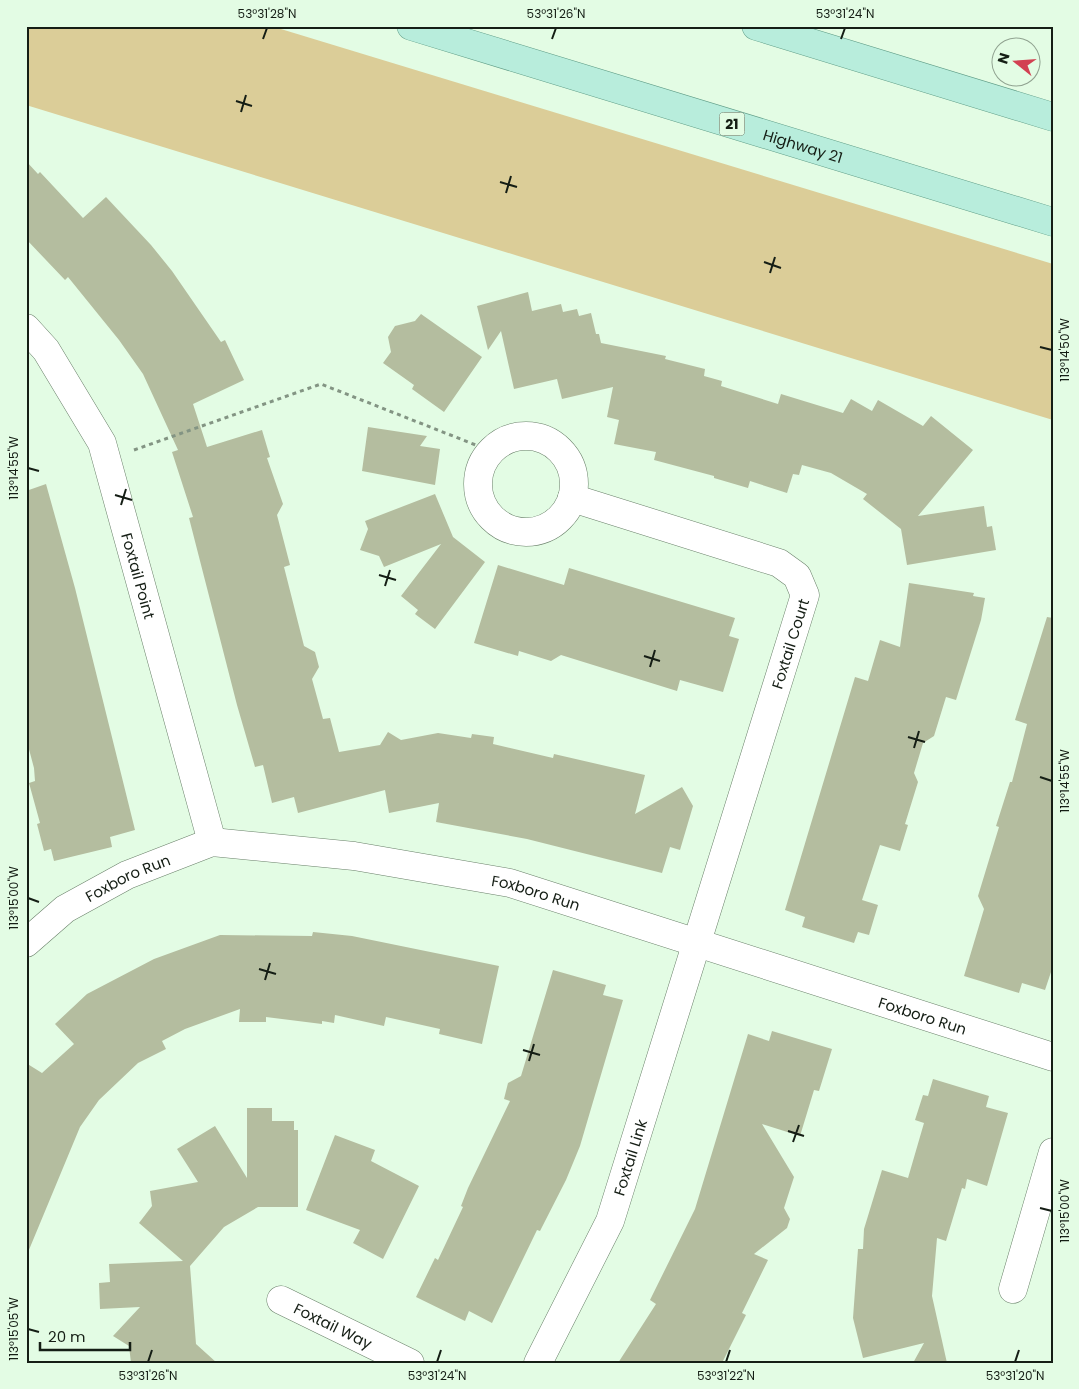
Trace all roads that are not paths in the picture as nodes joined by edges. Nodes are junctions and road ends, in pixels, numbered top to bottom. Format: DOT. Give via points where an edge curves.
graph roads {
  1 [pos="411,26"];
  2 [pos="756,26"];
  3 [pos="1053,117"];
  4 [pos="1053,222"];
  5 [pos="26,328"];
  6 [pos="572,498"];
  7 [pos="212,842"];
  8 [pos="696,941"];
  9 [pos="26,943"];
  10 [pos="1053,1057"];
  11 [pos="1053,1152"];
  12 [pos="1012,1289"];
  13 [pos="281,1300"];
  14 [pos="410,1363"];
  15 [pos="538,1363"];
  1 -- 4 [label="main road, Highway 21 / 21"];
  2 -- 3 [label="main road"];
  5 -- 7 [label="street, Foxtail Point" via="46,350 102,443"];
  6 -- 6 [label="street" via="560,519 547,528 532,532 516,531 502,526 489,515 481,502 480,470 498,444 512,437 529,435 544,438 569,459 574,474"];
  6 -- 8 [label="street, Foxtail Court" via="779,563 797,576 805,595"];
  7 -- 8 [label="street, Foxboro Run" via="354,856 510,883"];
  7 -- 9 [label="street, Foxboro Run" via="120,880 65,909"];
  8 -- 10 [label="street, Foxboro Run"];
  8 -- 15 [label="street, Foxtail Link" via="610,1221"];
  11 -- 12 [label="street"];
  13 -- 14 [label="street, Foxtail Way"];
}
